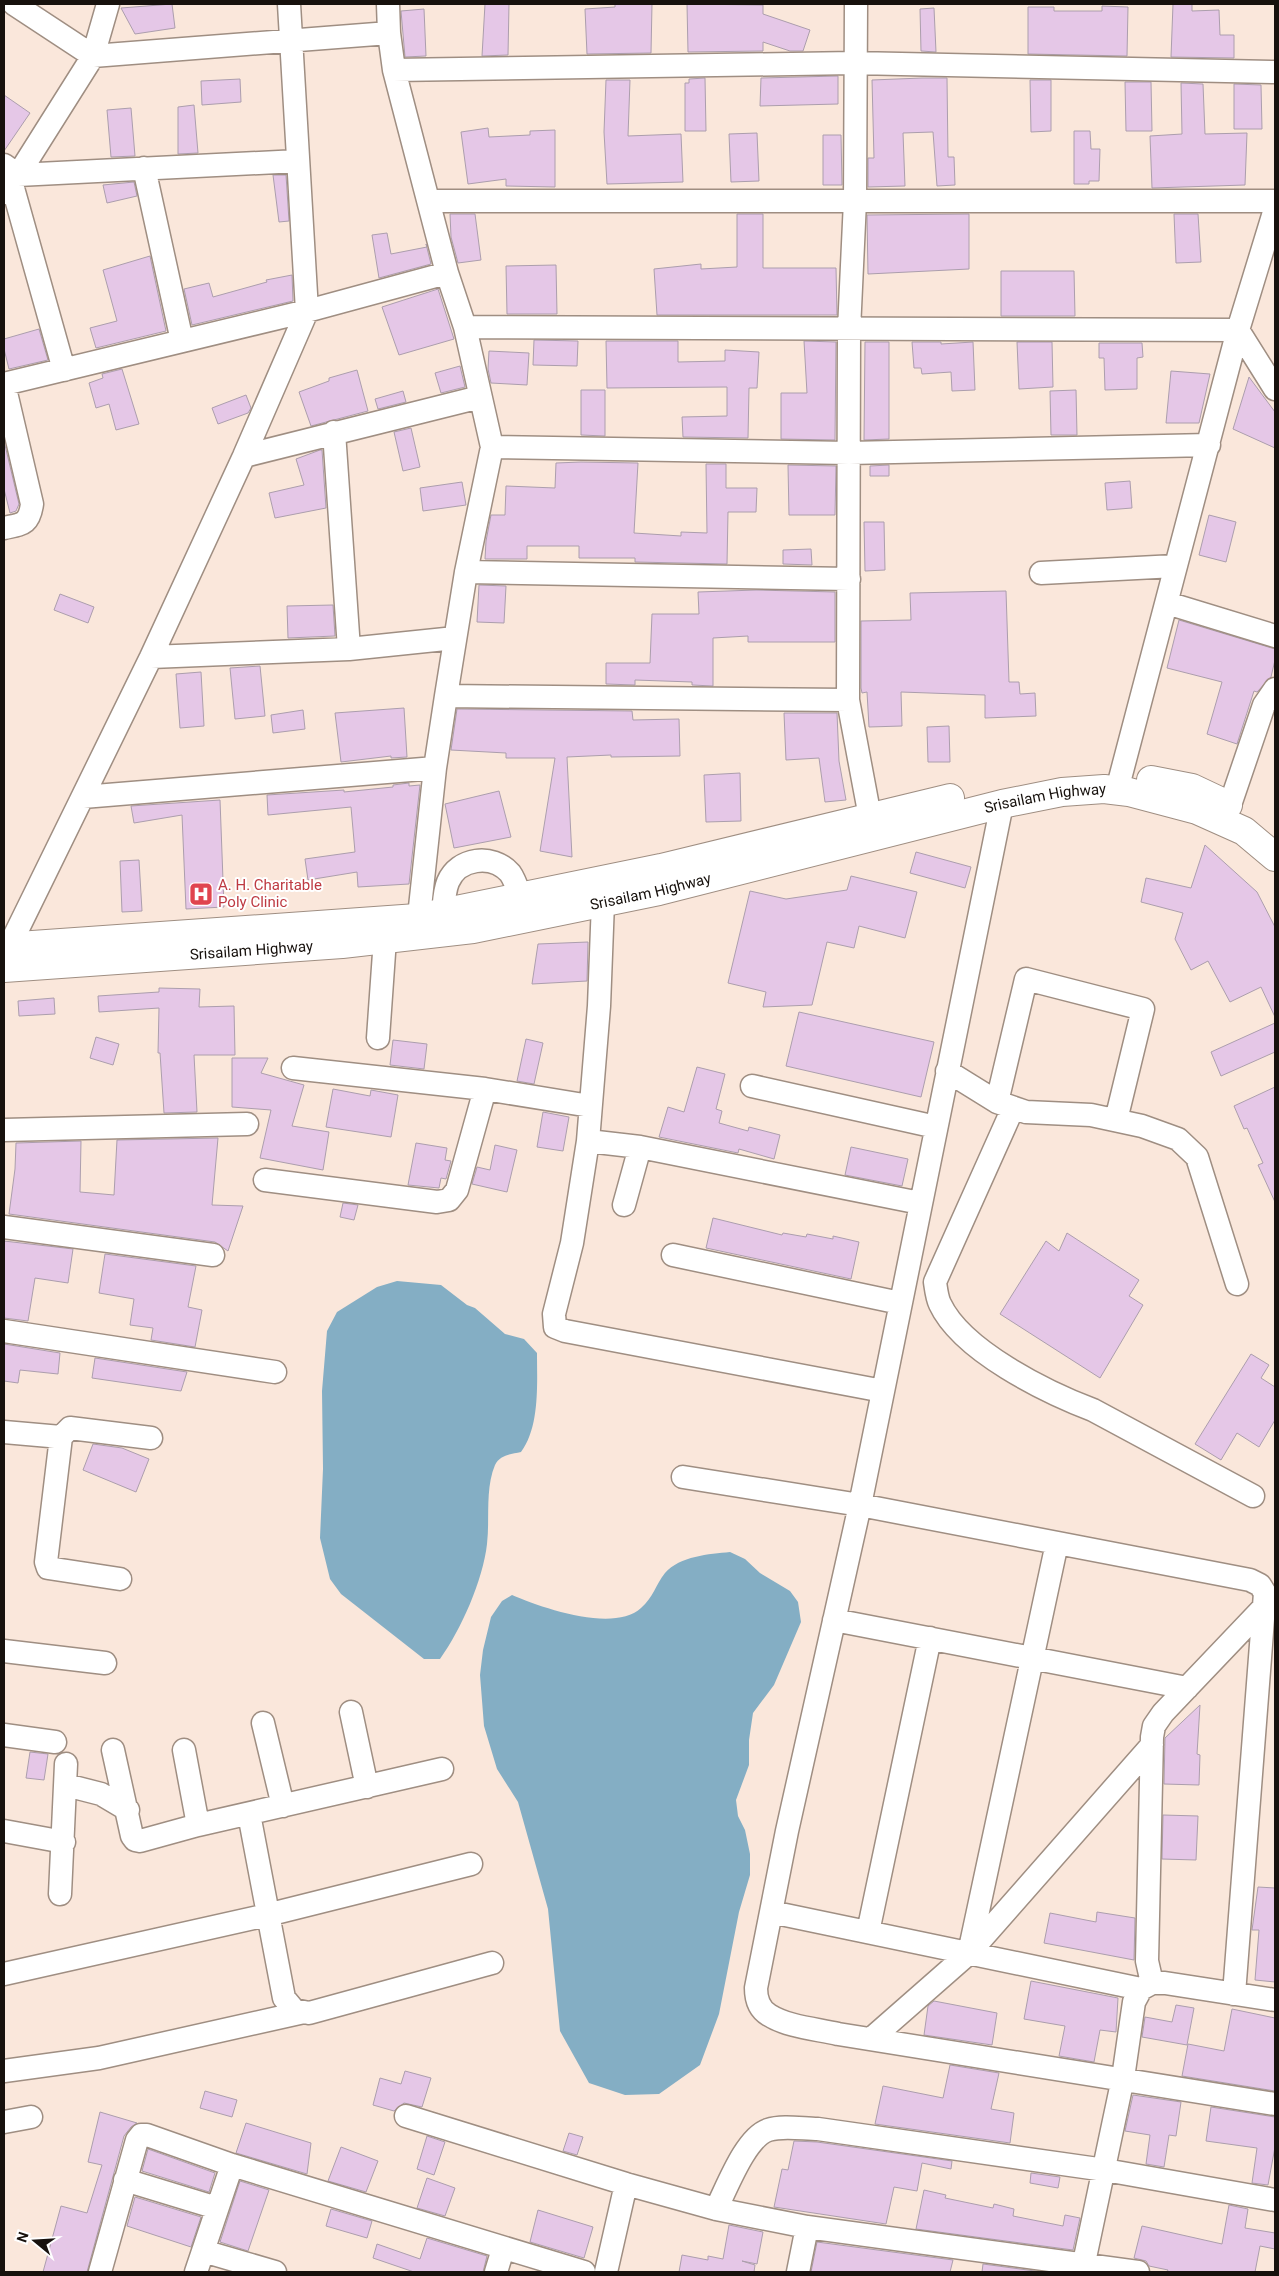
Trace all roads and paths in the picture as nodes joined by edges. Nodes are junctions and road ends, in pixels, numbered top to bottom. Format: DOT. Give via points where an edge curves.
graph roads {
  1 [pos="14,4"];
  2 [pos="108,4"];
  3 [pos="289,4"];
  4 [pos="388,4"];
  5 [pos="856,4"];
  6 [pos="389,33"];
  7 [pos="291,39"];
  8 [pos="93,56"];
  9 [pos="854,63"];
  10 [pos="394,70"];
  11 [pos="1275,72"];
  12 [pos="298,161"];
  13 [pos="144,168"];
  14 [pos="9,178"];
  15 [pos="429,201"];
  16 [pos="855,201"];
  17 [pos="1275,201"];
  18 [pos="1275,209"];
  19 [pos="447,273"];
  20 [pos="307,311"];
  21 [pos="465,327"];
  22 [pos="849,330"];
  23 [pos="1238,330"];
  24 [pos="182,341"];
  25 [pos="64,370"];
  26 [pos="4,384"];
  27 [pos="1275,388"];
  28 [pos="480,397"];
  29 [pos="334,432"];
  30 [pos="1209,445"];
  31 [pos="492,448"];
  32 [pos="849,453"];
  33 [pos="244,456"];
  34 [pos="4,528"];
  35 [pos="1175,566"];
  36 [pos="466,572"];
  37 [pos="1041,573"];
  38 [pos="849,579"];
  39 [pos="1167,604"];
  40 [pos="1275,636"];
  41 [pos="455,638"];
  42 [pos="349,649"];
  43 [pos="151,657"];
  44 [pos="1275,689"];
  45 [pos="446,696"];
  46 [pos="848,700"];
  47 [pos="435,768"];
  48 [pos="1119,783"];
  49 [pos="84,797"];
  50 [pos="1002,804"];
  51 [pos="1230,805"];
  52 [pos="872,827"];
  53 [pos="1275,835"];
  54 [pos="1275,858"];
  55 [pos="521,898"];
  56 [pos="603,902"];
  57 [pos="426,922"];
  58 [pos="385,939"];
  59 [pos="6,954"];
  60 [pos="378,1038"];
  61 [pos="293,1068"];
  62 [pos="947,1071"];
  63 [pos="752,1086"];
  64 [pos="485,1089"];
  65 [pos="1005,1105"];
  66 [pos="590,1106"];
  67 [pos="1116,1120"];
  68 [pos="247,1124"];
  69 [pos="936,1127"];
  70 [pos="4,1130"];
  71 [pos="588,1141"];
  72 [pos="640,1147"];
  73 [pos="266,1180"];
  74 [pos="920,1203"];
  75 [pos="624,1206"];
  76 [pos="4,1227"];
  77 [pos="673,1255"];
  78 [pos="213,1256"];
  79 [pos="1237,1284"];
  80 [pos="900,1303"];
  81 [pos="4,1331"];
  82 [pos="275,1372"];
  83 [pos="883,1391"];
  84 [pos="4,1432"];
  85 [pos="60,1437"];
  86 [pos="151,1438"];
  87 [pos="683,1477"];
  88 [pos="1253,1496"];
  89 [pos="860,1506"];
  90 [pos="1057,1543"];
  91 [pos="120,1579"];
  92 [pos="1269,1608"];
  93 [pos="834,1620"];
  94 [pos="930,1638"];
  95 [pos="4,1651"];
  96 [pos="1033,1657"];
  97 [pos="105,1663"];
  98 [pos="1187,1688"];
  99 [pos="351,1712"];
  100 [pos="263,1723"];
  101 [pos="4,1736"];
  102 [pos="55,1742"];
  103 [pos="1152,1745"];
  104 [pos="113,1750"];
  105 [pos="184,1750"];
  106 [pos="442,1769"];
  107 [pos="367,1787"];
  108 [pos="283,1806"];
  109 [pos="128,1810"];
  110 [pos="249,1814"];
  111 [pos="198,1825"];
  112 [pos="4,1830"];
  113 [pos="64,1842"];
  114 [pos="471,1864"];
  115 [pos="60,1894"];
  116 [pos="771,1912"];
  117 [pos="267,1915"];
  118 [pos="868,1932"];
  119 [pos="969,1953"];
  120 [pos="492,1963"];
  121 [pos="4,1974"];
  122 [pos="1146,1986"];
  123 [pos="1234,1994"];
  124 [pos="1275,2000"];
  125 [pos="304,2012"];
  126 [pos="871,2039"];
  127 [pos="4,2071"];
  128 [pos="1123,2078"];
  129 [pos="1275,2104"];
  130 [pos="406,2116"];
  131 [pos="31,2117"];
  132 [pos="4,2119"];
  133 [pos="232,2165"];
  134 [pos="1104,2170"];
  135 [pos="125,2180"];
  136 [pos="626,2184"];
  137 [pos="1275,2200"];
  138 [pos="217,2208"];
  139 [pos="716,2209"];
  140 [pos="807,2227"];
  141 [pos="503,2249"];
  142 [pos="199,2262"];
  143 [pos="1083,2268"];
  144 [pos="100,2272"];
  145 [pos="275,2272"];
  146 [pos="496,2272"];
  147 [pos="583,2272"];
  148 [pos="606,2272"];
  149 [pos="798,2272"];
  150 [pos="1138,2272"];
  1 -- 8 [label="street"];
  2 -- 8 [label="street"];
  3 -- 7 [label="street"];
  4 -- 6 [label="street"];
  5 -- 9 [label="street"];
  6 -- 7 [label="street"];
  6 -- 10 [label="street"];
  7 -- 8 [label="street"];
  7 -- 12 [label="street"];
  8 -- 14 [label="street"];
  9 -- 10 [label="street"];
  9 -- 11 [label="street"];
  9 -- 16 [label="street"];
  10 -- 15 [label="street"];
  12 -- 13 [label="street"];
  12 -- 20 [label="street"];
  13 -- 14 [label="street"];
  13 -- 24 [label="street"];
  14 -- 25 [label="street"];
  15 -- 16 [label="street"];
  15 -- 19 [label="street"];
  16 -- 17 [label="street"];
  16 -- 22 [label="street"];
  18 -- 23 [label="street"];
  19 -- 20 [label="street"];
  19 -- 21 [label="street"];
  20 -- 24 [label="street"];
  20 -- 33 [label="street"];
  21 -- 22 [label="street"];
  21 -- 28 [label="street"];
  22 -- 23 [label="street"];
  22 -- 32 [label="street"];
  23 -- 27 [label="street"];
  23 -- 30 [label="street"];
  24 -- 25 [label="street"];
  25 -- 26 [label="street"];
  26 -- 34 [label="street" via="32,504 30,516 24,523"];
  28 -- 29 [label="street"];
  28 -- 31 [label="street"];
  29 -- 33 [label="street"];
  29 -- 42 [label="street"];
  30 -- 32 [label="street"];
  30 -- 35 [label="street"];
  31 -- 32 [label="street"];
  31 -- 36 [label="street"];
  32 -- 38 [label="street"];
  33 -- 43 [label="street"];
  35 -- 37 [label="street"];
  35 -- 39 [label="street"];
  36 -- 38 [label="street"];
  36 -- 41 [label="street"];
  38 -- 46 [label="street"];
  39 -- 40 [label="street"];
  39 -- 48 [label="street"];
  41 -- 42 [label="street"];
  41 -- 45 [label="street"];
  42 -- 43 [label="street"];
  43 -- 49 [label="street"];
  44 -- 51 [label="street" via="1264,705"];
  45 -- 46 [label="street"];
  45 -- 47 [label="street"];
  46 -- 52 [label="street"];
  47 -- 49 [label="street"];
  47 -- 57 [label="street"];
  48 -- 50 [label="highway, Srisailam Highway" via="1104,789 1062,792"];
  48 -- 51 [label="highway, Srisailam Highway" via="1192,788"];
  48 -- 52 [label="highway, Srisailam Highway" via="1050,778 1012,784"];
  48 -- 54 [label="highway, Srisailam Highway" via="1244,831"];
  49 -- 59 [label="street"];
  50 -- 52 [label="highway, Srisailam Highway"];
  50 -- 62 [label="street"];
  51 -- 53 [label="highway, Srisailam Highway"];
  52 -- 55 [label="highway, Srisailam Highway"];
  52 -- 56 [label="highway, Srisailam Highway" via="659,891"];
  55 -- 57 [label="highway, Srisailam Highway"];
  55 -- 57 [label="street" via="511,874 503,866 476,861 464,864 453,874"];
  56 -- 57 [label="highway, Srisailam Highway" via="474,929"];
  56 -- 66 [label="street" via="599,1006"];
  57 -- 58 [label="highway, Srisailam Highway"];
  57 -- 59 [label="highway, Srisailam Highway"];
  58 -- 59 [label="highway, Srisailam Highway" via="342,944"];
  58 -- 60 [label="street"];
  61 -- 64 [label="street"];
  62 -- 65 [label="street"];
  62 -- 69 [label="street"];
  63 -- 69 [label="street"];
  64 -- 66 [label="street"];
  64 -- 73 [label="street" via="457,1190 449,1200 437,1202"];
  65 -- 67 [label="street" via="1026,1112 1091,1115"];
  65 -- 67 [label="street" via="1026,979 1143,1009"];
  65 -- 88 [label="street" via="935,1282 939,1303 953,1324 994,1361"];
  66 -- 71 [label="street"];
  67 -- 79 [label="street" via="1178,1139 1197,1157"];
  68 -- 70 [label="street"];
  69 -- 74 [label="street"];
  71 -- 72 [label="street"];
  71 -- 83 [label="street" via="572,1243 554,1314 555,1326 565,1332"];
  72 -- 74 [label="street"];
  72 -- 75 [label="street"];
  74 -- 80 [label="street"];
  76 -- 78 [label="street"];
  77 -- 80 [label="street"];
  80 -- 83 [label="street"];
  81 -- 82 [label="street"];
  83 -- 89 [label="street"];
  84 -- 85 [label="street"];
  85 -- 86 [label="street" via="70,1428"];
  85 -- 91 [label="street" via="46,1562 48,1568"];
  87 -- 89 [label="street"];
  89 -- 90 [label="street"];
  89 -- 93 [label="street"];
  90 -- 92 [label="street" via="1250,1580 1260,1585"];
  90 -- 96 [label="street"];
  92 -- 98 [label="street"];
  92 -- 123 [label="street"];
  93 -- 94 [label="street"];
  93 -- 116 [label="street"];
  94 -- 96 [label="street"];
  94 -- 118 [label="street"];
  95 -- 97 [label="street"];
  96 -- 98 [label="street"];
  96 -- 119 [label="street"];
  98 -- 103 [label="street" via="1154,1726"];
  99 -- 107 [label="street"];
  100 -- 108 [label="street"];
  101 -- 102 [label="street"];
  103 -- 119 [label="street"];
  103 -- 122 [label="street"];
  104 -- 109 [label="street"];
  105 -- 111 [label="street"];
  106 -- 107 [label="street"];
  107 -- 108 [label="street"];
  108 -- 110 [label="street"];
  109 -- 111 [label="street" via="135,1840"];
  109 -- 113 [label="street" via="66,1774"];
  110 -- 111 [label="street"];
  110 -- 117 [label="street"];
  112 -- 113 [label="street"];
  113 -- 115 [label="street"];
  114 -- 117 [label="street"];
  116 -- 118 [label="street"];
  116 -- 126 [label="street" via="756,1988 757,2001 768,2015 793,2024"];
  117 -- 121 [label="street"];
  117 -- 125 [label="street" via="284,1998 294,2010"];
  118 -- 119 [label="street"];
  119 -- 122 [label="street"];
  119 -- 126 [label="street"];
  120 -- 125 [label="street"];
  122 -- 123 [label="street" via="1165,1983"];
  122 -- 128 [label="street" via="1134,2002"];
  123 -- 124 [label="street"];
  125 -- 127 [label="street" via="99,2058"];
  126 -- 128 [label="street"];
  128 -- 129 [label="street"];
  128 -- 134 [label="street"];
  130 -- 136 [label="street"];
  131 -- 132 [label="street"];
  133 -- 135 [label="street" via="141,2135"];
  133 -- 138 [label="street"];
  133 -- 141 [label="street"];
  134 -- 137 [label="street"];
  134 -- 139 [label="street" via="785,2128 768,2130 751,2142"];
  134 -- 143 [label="street"];
  135 -- 138 [label="street"];
  135 -- 144 [label="street"];
  136 -- 139 [label="street"];
  136 -- 148 [label="street"];
  138 -- 142 [label="street"];
  139 -- 140 [label="street"];
  140 -- 143 [label="street"];
  140 -- 149 [label="street"];
  141 -- 146 [label="street"];
  141 -- 147 [label="street"];
  142 -- 145 [label="street"];
  143 -- 150 [label="street"];
}
